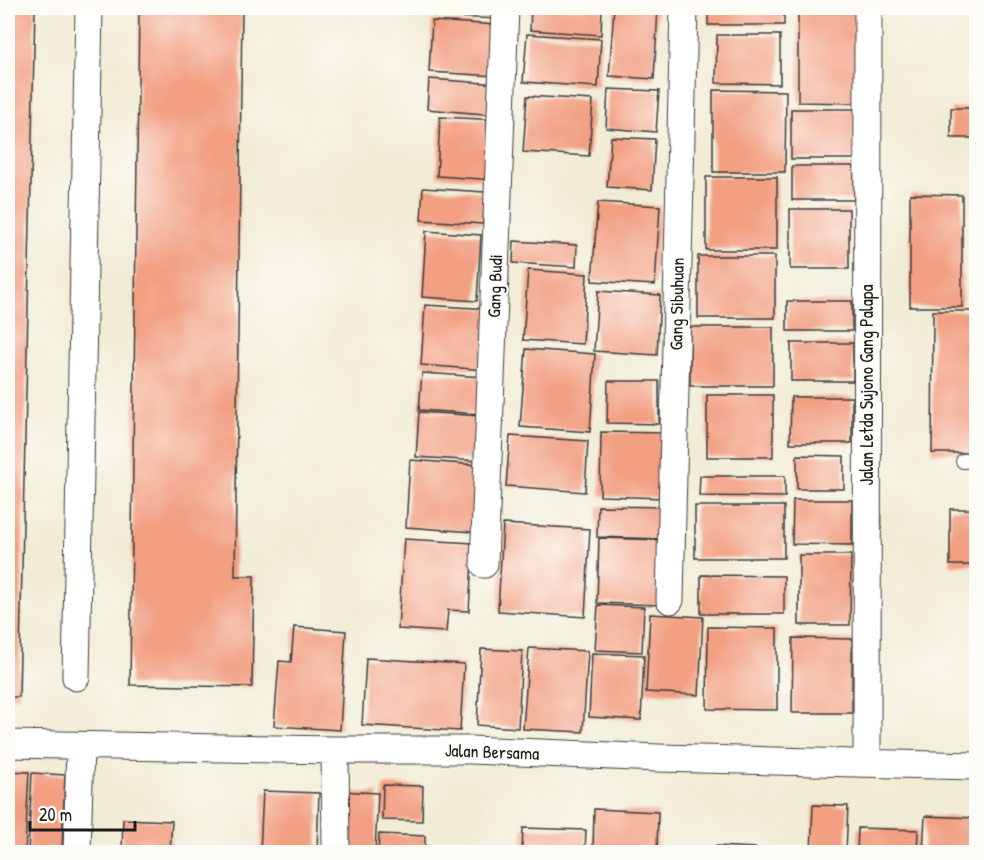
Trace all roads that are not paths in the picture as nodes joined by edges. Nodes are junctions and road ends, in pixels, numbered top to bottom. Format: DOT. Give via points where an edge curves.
graph roads {
  1 [pos="89,8"];
  2 [pos="505,8"];
  3 [pos="684,8"];
  4 [pos="868,8"];
  5 [pos="484,564"];
  6 [pos="670,600"];
  7 [pos="76,677"];
  8 [pos="8,744"];
  9 [pos="80,746"];
  10 [pos="335,750"];
  11 [pos="867,763"];
  12 [pos="976,766"];
  13 [pos="77,852"];
  14 [pos="336,852"];
  1 -- 7 [label="street"];
  2 -- 5 [label="street, Gang Budi"];
  3 -- 6 [label="street, Gang Sibuhuan"];
  4 -- 11 [label="street, Jalan Letda Sujono Gang Palapa"];
  8 -- 9 [label="street, Jalan Bersama"];
  9 -- 10 [label="street, Jalan Bersama"];
  9 -- 13 [label="street"];
  10 -- 11 [label="street, Jalan Bersama" via="471,750"];
  10 -- 14 [label="street"];
  11 -- 12 [label="street, Jalan Bersama"];
}
